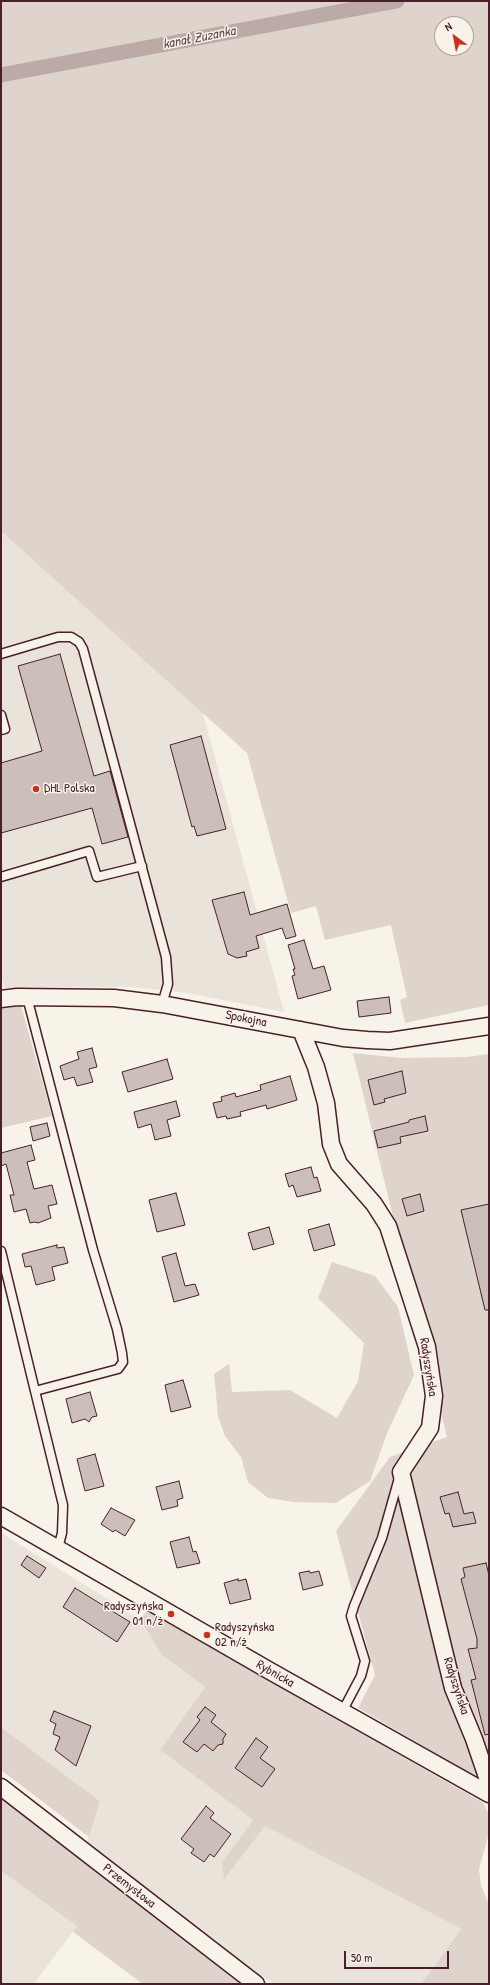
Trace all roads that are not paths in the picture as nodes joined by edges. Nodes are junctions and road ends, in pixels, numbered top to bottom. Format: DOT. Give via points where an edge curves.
graph roads {
  1 [pos="1,654"];
  2 [pos="1,715"];
  3 [pos="1,730"];
  4 [pos="142,866"];
  5 [pos="1,877"];
  6 [pos="27,997"];
  7 [pos="1,999"];
  8 [pos="162,1004"];
  9 [pos="489,1026"];
  10 [pos="301,1030"];
  11 [pos="1,1251"];
  12 [pos="35,1391"];
  13 [pos="400,1472"];
  14 [pos="1,1516"];
  15 [pos="58,1548"];
  16 [pos="342,1712"];
  17 [pos="489,1783"];
  18 [pos="1,1787"];
  19 [pos="489,1794"];
  20 [pos="256,1984"];
  1 -- 4 [label="lane" via="58,637 71,637 79,642"];
  2 -- 3 [label="lane" via="5,729"];
  4 -- 5 [label="lane" via="97,877 89,851"];
  4 -- 8 [label="lane" via="169,974"];
  6 -- 7 [label="street, Spokojna"];
  6 -- 8 [label="street, Spokojna" via="114,998"];
  6 -- 12 [label="lane" via="95,1256 118,1329 123,1362 118,1369"];
  8 -- 10 [label="street, Spokojna"];
  9 -- 10 [label="street, Spokojna" via="390,1041 343,1038"];
  10 -- 13 [label="street, Radyszyńska" via="316,1067 326,1103 331,1144 339,1164 374,1204 388,1226 427,1347 434,1396 430,1428"];
  11 -- 12 [label="lane"];
  12 -- 15 [label="lane" via="63,1505 62,1533"];
  13 -- 16 [label="lane" via="382,1538 353,1611 352,1616 365,1661 362,1676"];
  13 -- 17 [label="street, Radyszyńska" via="454,1688"];
  14 -- 15 [label="street, Rybnicka"];
  15 -- 16 [label="street, Rybnicka"];
  16 -- 19 [label="street, Rybnicka"];
  18 -- 20 [label="street, Przemysłowa"];
}
